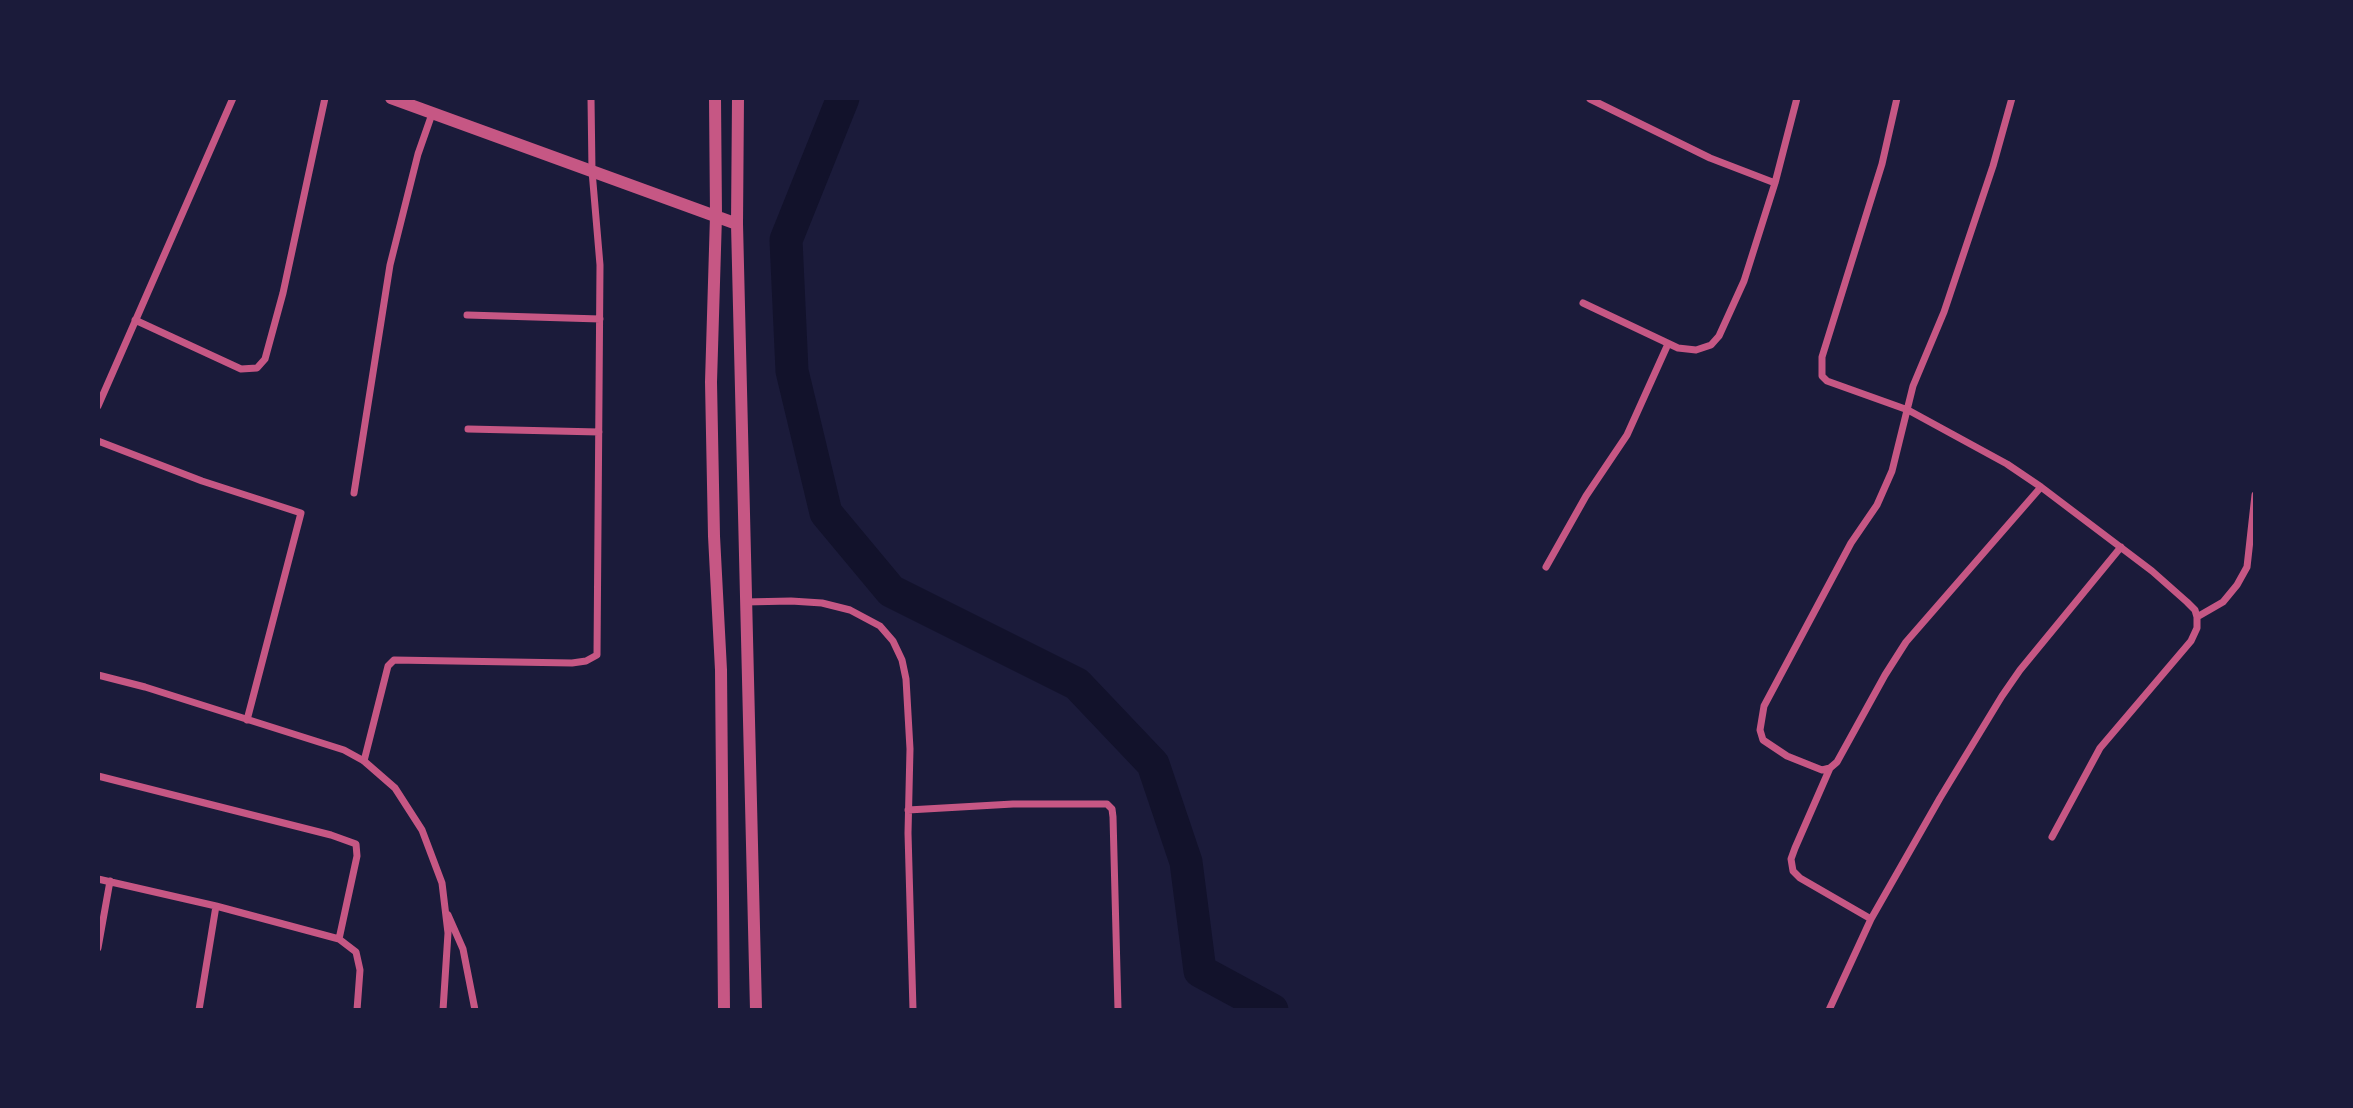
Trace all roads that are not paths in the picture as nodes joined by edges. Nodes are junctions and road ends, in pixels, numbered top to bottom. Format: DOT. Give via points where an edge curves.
graph roads {
  1 [pos="233,98"];
  2 [pos="325,98"];
  3 [pos="391,98"];
  4 [pos="592,98"];
  5 [pos="715,98"];
  6 [pos="738,98"];
  7 [pos="1797,98"];
  8 [pos="1897,98"];
  9 [pos="2012,98"];
  10 [pos="1590,99"];
  11 [pos="432,114"];
  12 [pos="592,171"];
  13 [pos="1775,183"];
  14 [pos="716,216"];
  15 [pos="737,224"];
  16 [pos="1583,303"];
  17 [pos="467,315"];
  18 [pos="600,319"];
  19 [pos="135,320"];
  20 [pos="1668,344"];
  21 [pos="98,406"];
  22 [pos="1908,410"];
  23 [pos="468,429"];
  24 [pos="599,432"];
  25 [pos="98,441"];
  26 [pos="2041,487"];
  27 [pos="354,493"];
  28 [pos="2255,495"];
  29 [pos="2121,547"];
  30 [pos="1546,567"];
  31 [pos="2246,567"];
  32 [pos="2255,572"];
  33 [pos="744,602"];
  34 [pos="2197,617"];
  35 [pos="98,675"];
  36 [pos="247,720"];
  37 [pos="364,761"];
  38 [pos="1830,768"];
  39 [pos="98,776"];
  40 [pos="908,810"];
  41 [pos="2052,837"];
  42 [pos="98,879"];
  43 [pos="110,881"];
  44 [pos="216,906"];
  45 [pos="445,908"];
  46 [pos="1871,919"];
  47 [pos="339,939"];
  48 [pos="98,948"];
  49 [pos="199,1010"];
  50 [pos="357,1010"];
  51 [pos="443,1010"];
  52 [pos="475,1010"];
  53 [pos="724,1010"];
  54 [pos="756,1010"];
  55 [pos="913,1010"];
  56 [pos="1118,1010"];
  57 [pos="1829,1010"];
  1 -- 19 [label="street"];
  2 -- 19 [label="street" via="265,359 257,368 241,369"];
  3 -- 11 [label="street"];
  4 -- 12 [label="street"];
  5 -- 14 [label="street"];
  6 -- 15 [label="street"];
  7 -- 13 [label="street"];
  8 -- 22 [label="street" via="1820,369 1826,381"];
  9 -- 22 [label="street" via="1989,179"];
  10 -- 13 [label="street"];
  11 -- 12 [label="street"];
  11 -- 27 [label="street" via="390,265"];
  12 -- 14 [label="street"];
  12 -- 18 [label="street"];
  13 -- 20 [label="street" via="1744,281 1719,336 1711,345 1696,350"];
  14 -- 15 [label="street"];
  14 -- 53 [label="street" via="710,382 721,670"];
  15 -- 33 [label="street"];
  16 -- 20 [label="street"];
  17 -- 18 [label="street"];
  18 -- 24 [label="street"];
  19 -- 21 [label="street"];
  20 -- 30 [label="street" via="1627,435"];
  22 -- 26 [label="street"];
  22 -- 38 [label="street" via="1892,471 1877,505 1851,542 1764,706 1763,740 1787,756 1822,770"];
  23 -- 24 [label="street"];
  24 -- 37 [label="street" via="597,655 572,663 394,660 388,666"];
  25 -- 36 [label="street" via="301,513"];
  26 -- 29 [label="street"];
  26 -- 38 [label="street" via="1906,642"];
  28 -- 31 [label="street"];
  29 -- 34 [label="street" via="2187,602"];
  29 -- 46 [label="street" via="2020,670"];
  31 -- 32 [label="street"];
  31 -- 34 [label="street" via="2223,602"];
  33 -- 40 [label="street" via="822,603 850,610 880,626 893,641 906,678"];
  33 -- 54 [label="street"];
  34 -- 41 [label="street" via="2191,641 2099,748"];
  35 -- 36 [label="street"];
  36 -- 37 [label="street" via="344,750"];
  37 -- 45 [label="street" via="396,788 422,830 442,883"];
  38 -- 46 [label="street" via="1791,859 1793,871"];
  39 -- 47 [label="street" via="356,844"];
  40 -- 55 [label="street"];
  40 -- 56 [label="street" via="1107,804 1113,817"];
  42 -- 43 [label="street"];
  43 -- 44 [label="street"];
  43 -- 48 [label="street"];
  44 -- 47 [label="street"];
  44 -- 49 [label="street"];
  45 -- 51 [label="street"];
  45 -- 52 [label="street" via="463,950"];
  46 -- 57 [label="street"];
  47 -- 50 [label="street" via="356,952 360,970"];
}
